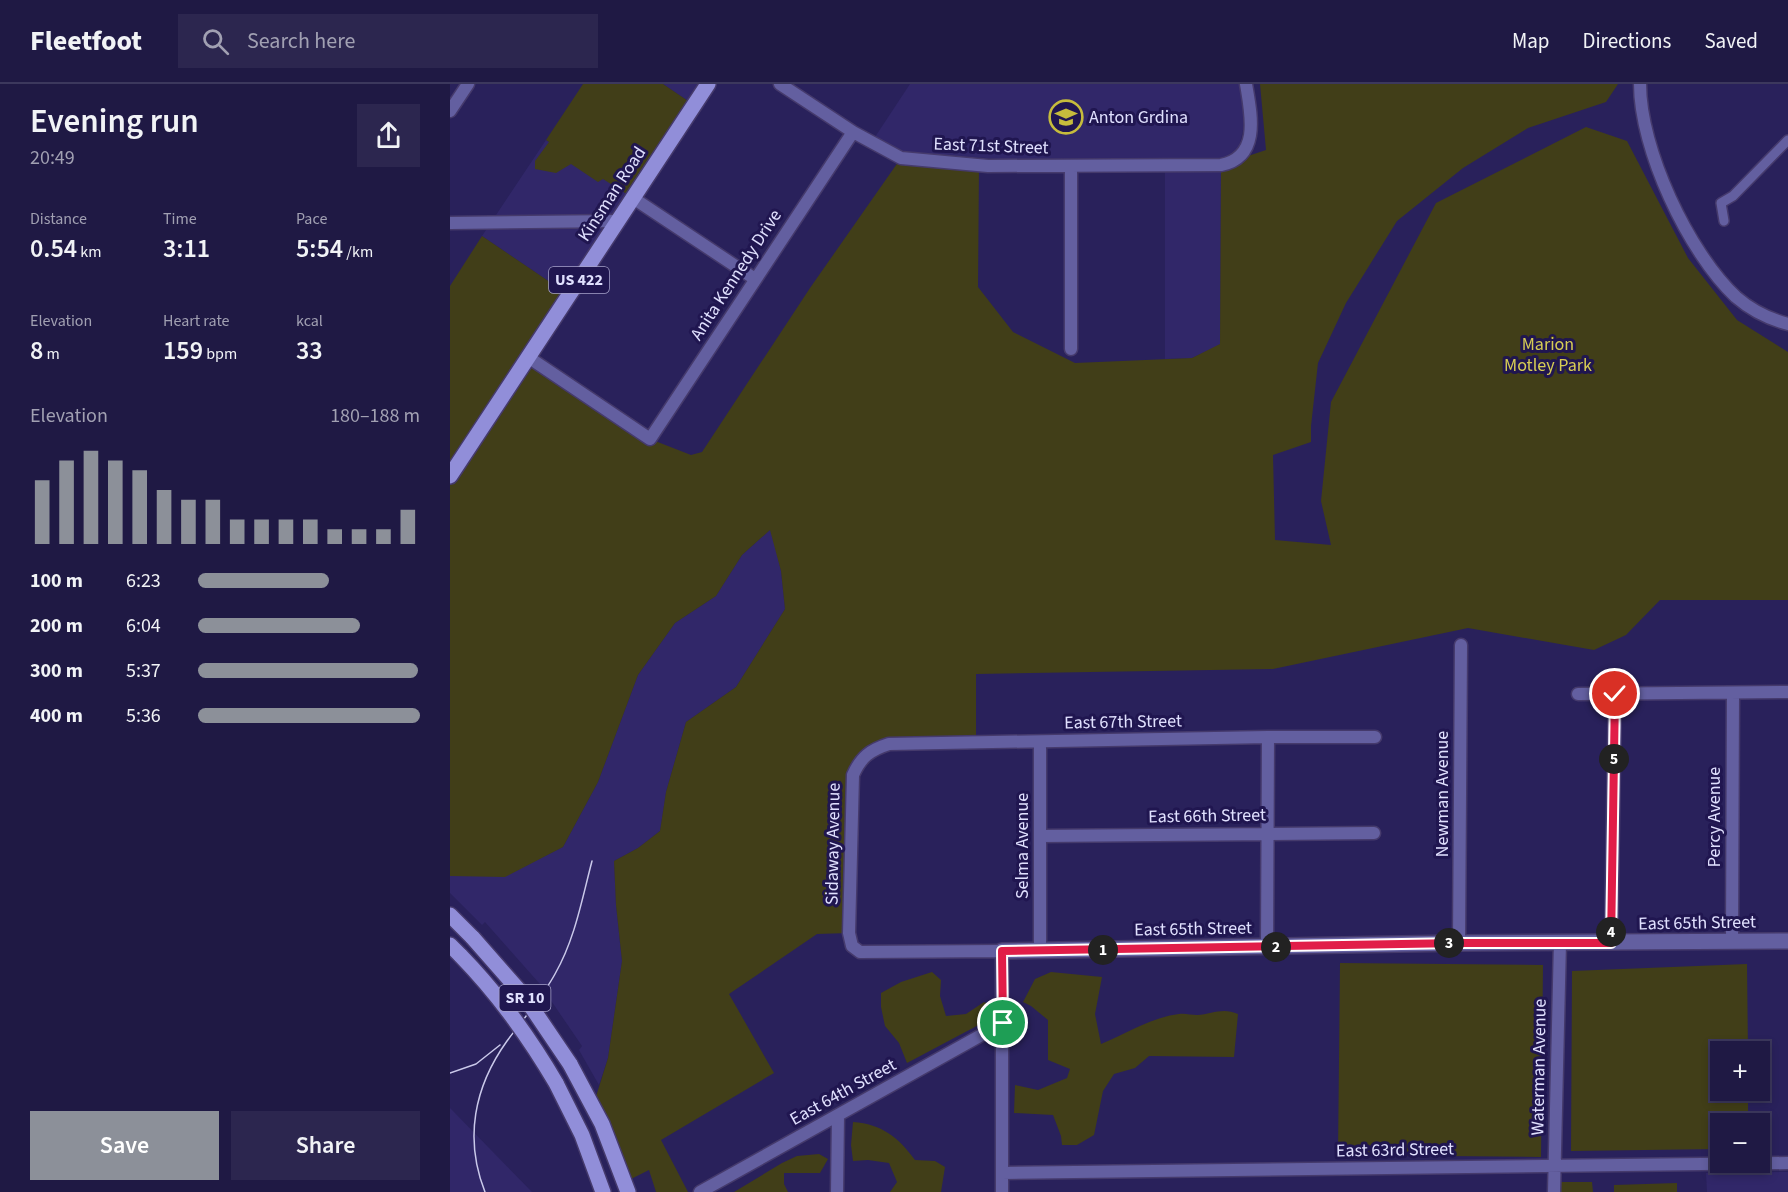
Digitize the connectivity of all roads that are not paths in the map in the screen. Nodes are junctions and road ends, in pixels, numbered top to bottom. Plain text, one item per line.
1 (468, 84) edge
2 (708, 84) edge
3 (780, 84) edge
4 (1246, 84) edge
5 (1640, 84) edge
6 (450, 111) edge
7 (853, 132) junction
8 (1788, 140) edge
9 (1071, 166) junction
10 (633, 198) junction
11 (1724, 220) dead end
12 (618, 221) junction
13 (450, 223) edge
14 (755, 279) junction
15 (1788, 324) edge
16 (1071, 349) dead end
17 (528, 357) junction
18 (450, 476) edge
19 (1461, 645) dead end
20 (1788, 692) edge
21 (1733, 693) junction
22 (1578, 694) dead end
23 (1615, 694) junction
24 (1268, 737) junction
25 (1375, 737) dead end
26 (1040, 742) junction
27 (872, 749) joint
28 (1268, 833) junction
29 (1374, 833) dead end
30 (1041, 836) junction
31 (450, 915) edge
32 (1788, 941) edge
33 (1560, 942) junction
34 (1732, 942) junction
35 (1460, 943) junction
36 (1611, 943) junction
37 (852, 946) joint
38 (1267, 947) junction
39 (455, 950) edge
40 (1002, 951) junction
41 (1040, 951) junction
42 (1003, 1023) junction
43 (838, 1116) junction
44 (1788, 1163) edge
45 (1554, 1165) junction
46 (1002, 1173) junction
47 (603, 1192) edge
48 (628, 1192) edge
49 (700, 1192) edge
50 (837, 1192) edge
51 (1002, 1192) edge
52 (1554, 1192) edge

1 - 6 street
2 - 10 main road, Kinsman Road / US 422
3 - 7 street, East 71st Street
4 - 9 street, East 71st Street
5 - 15 street
7 - 9 street, East 71st Street
7 - 14 street, Anita Kennedy Drive
8 - 11 street
9 - 16 street
10 - 12 main road, Kinsman Road / US 422
10 - 14 street
12 - 13 street
12 - 17 main road, Kinsman Road / US 422
14 - 17 street, Anita Kennedy Drive
17 - 18 main road, Kinsman Road / US 422
19 - 35 street, Newman Avenue
20 - 21 street
21 - 23 street
21 - 34 street, Percy Avenue
22 - 23 street
23 - 36 street
24 - 25 street, East 67th Street
24 - 26 street, East 67th Street
24 - 28 street
26 - 27 street, East 67th Street
26 - 30 street, Selma Avenue
27 - 37 street, Sidaway Avenue
28 - 29 street, East 66th Street
28 - 30 street, East 66th Street
28 - 38 street
30 - 41 street, Selma Avenue
31 - 48 main road, SR 10, bridge
32 - 34 street, East 65th Street
33 - 35 street, East 65th Street
33 - 36 street, East 65th Street
33 - 45 street, Waterman Avenue
34 - 36 street, East 65th Street
35 - 38 street, East 65th Street
37 - 40 street, East 65th Street
38 - 41 street, East 65th Street
39 - 47 main road, SR 10, bridge
40 - 41 street, East 65th Street
40 - 42 street
42 - 43 street, East 64th Street
42 - 46 street
43 - 49 street, East 64th Street
43 - 50 street
44 - 45 street, East 63rd Street
45 - 46 street, East 63rd Street
45 - 52 street, Waterman Avenue
46 - 51 street

